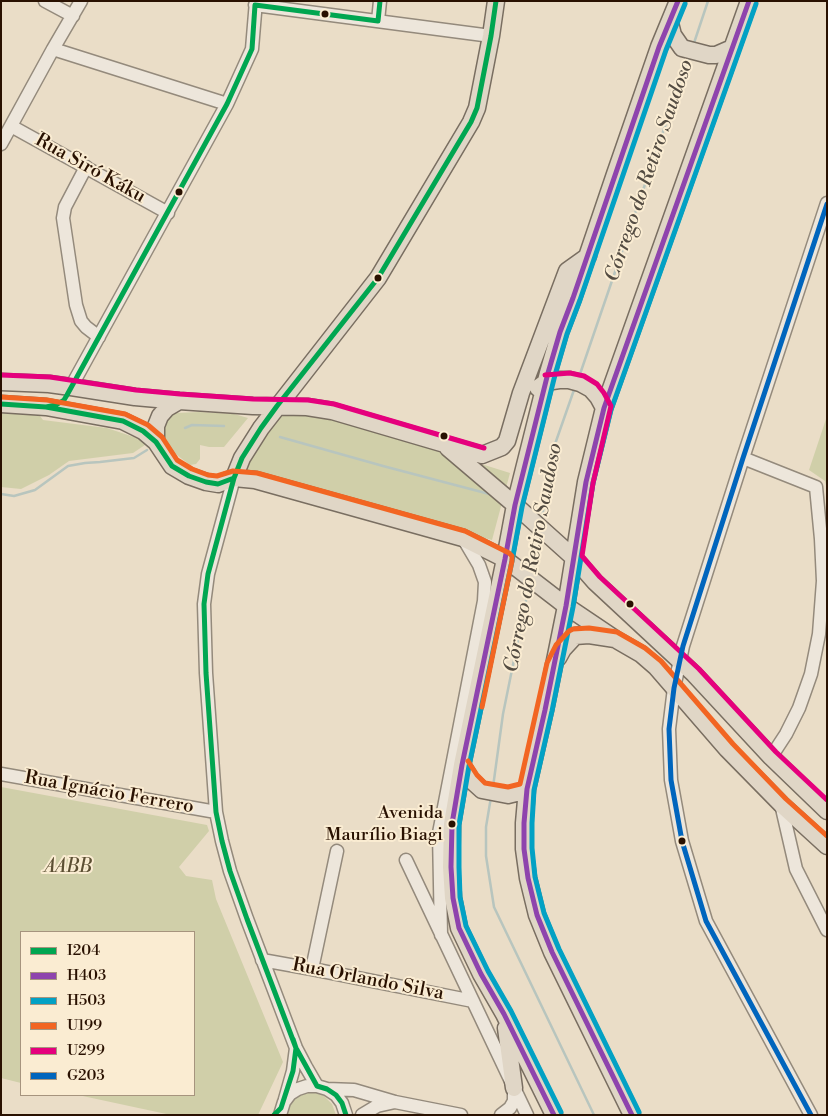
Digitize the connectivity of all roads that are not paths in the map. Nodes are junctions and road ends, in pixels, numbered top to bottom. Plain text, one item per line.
1 (45, 1) edge
2 (81, 1) edge
3 (380, 1) edge
4 (496, 1) edge
5 (678, 1) edge
6 (749, 1) edge
7 (256, 3) edge
8 (73, 16) junction
9 (378, 21) junction
10 (670, 23) junction
11 (491, 36) junction
12 (732, 48) junction
13 (53, 49) junction
14 (227, 104) junction
15 (11, 126) junction
16 (1, 144) edge
17 (86, 168) junction
18 (827, 203) edge
19 (168, 212) junction
20 (588, 256) junction
21 (552, 311) junction
22 (560, 332) junction
23 (99, 337) junction
24 (300, 378) junction
25 (1, 382) edge
26 (546, 382) junction
27 (71, 387) junction
28 (179, 401) junction
29 (519, 401) junction
30 (1, 404) edge
31 (277, 406) junction
32 (46, 407) junction
33 (604, 408) junction
34 (332, 411) junction
35 (156, 442) junction
36 (442, 444) junction
37 (743, 458) junction
38 (234, 478) junction
39 (515, 505) junction
40 (463, 538) junction
41 (574, 558) junction
42 (505, 559) junction
43 (484, 598) junction
44 (566, 606) junction
45 (614, 639) junction
46 (474, 653) junction
47 (680, 661) junction
48 (554, 665) junction
49 (481, 675) junction
50 (674, 688) junction
51 (771, 757) junction
52 (462, 765) junction
53 (1, 774) edge
54 (527, 789) junction
55 (781, 804) junction
56 (827, 811) edge
57 (216, 812) junction
58 (827, 846) edge
59 (337, 851) dead end
60 (406, 860) dead end
61 (827, 930) edge
62 (442, 935) junction
63 (262, 960) junction
64 (312, 969) junction
65 (473, 1001) junction
66 (504, 1014) junction
67 (296, 1048) junction
68 (322, 1087) junction
69 (514, 1088) junction
70 (395, 1102) junction
71 (280, 1110) edge
72 (444, 1114) edge
73 (346, 1115) edge
74 (362, 1115) edge
75 (461, 1115) edge
76 (501, 1115) edge
77 (527, 1115) edge
78 (554, 1115) edge
79 (632, 1115) edge
80 (811, 1115) edge

1 - 8 street
2 - 8 street
3 - 9 street
4 - 11 main road
5 - 10 main road
6 - 12 main road
7 - 9 street
7 - 14 street
8 - 13 street
9 - 11 street
10 - 12 main road
10 - 20 main road
11 - 24 main road
12 - 33 main road
13 - 14 street
13 - 15 street
14 - 19 street
15 - 16 street
15 - 17 street, Rua Siró Káku
17 - 19 street, Rua Siró Káku
17 - 23 street
18 - 37 street
19 - 23 street
20 - 21 main road
20 - 22 main road
21 - 22 main road
21 - 29 main road
22 - 26 main road
23 - 27 street
24 - 31 main road
24 - 34 main road
25 - 27 main road
26 - 29 main road
26 - 33 main road
26 - 39 main road
27 - 28 main road
27 - 32 main road
28 - 31 main road
28 - 35 main road
29 - 36 main road
30 - 32 main road
31 - 34 main road
31 - 38 main road
32 - 35 main road
33 - 41 main road
34 - 36 main road
35 - 38 main road
36 - 39 main road
37 - 47 street
37 - 51 street
38 - 40 main road
38 - 57 street
39 - 41 main road
39 - 42 main road
40 - 42 main road
40 - 43 street
41 - 44 main road
41 - 47 main road
42 - 43 street
42 - 44 main road
42 - 49 main road
43 - 46 street
44 - 45 main road
44 - 48 main road
45 - 48 main road
45 - 50 main road
46 - 49 main road
46 - 62 street
47 - 50 street
47 - 51 main road
48 - 54 main road
49 - 52 main road
50 - 55 main road
50 - 80 street
51 - 56 main road
52 - 54 main road
52 - 66 main road
53 - 57 street, Rua Ignácio Ferrero
54 - 79 main road
55 - 58 main road
55 - 61 street
57 - 63 street
59 - 64 street
60 - 62 street
62 - 65 street
63 - 64 street, Rua Orlando Silva
63 - 67 street
64 - 65 street, Rua Orlando Silva
65 - 69 street
66 - 69 main road
66 - 78 main road
67 - 68 street
67 - 71 street
68 - 70 street
68 - 71 street
68 - 73 street
69 - 76 street
69 - 77 street
70 - 72 street
70 - 74 street
72 - 75 street

